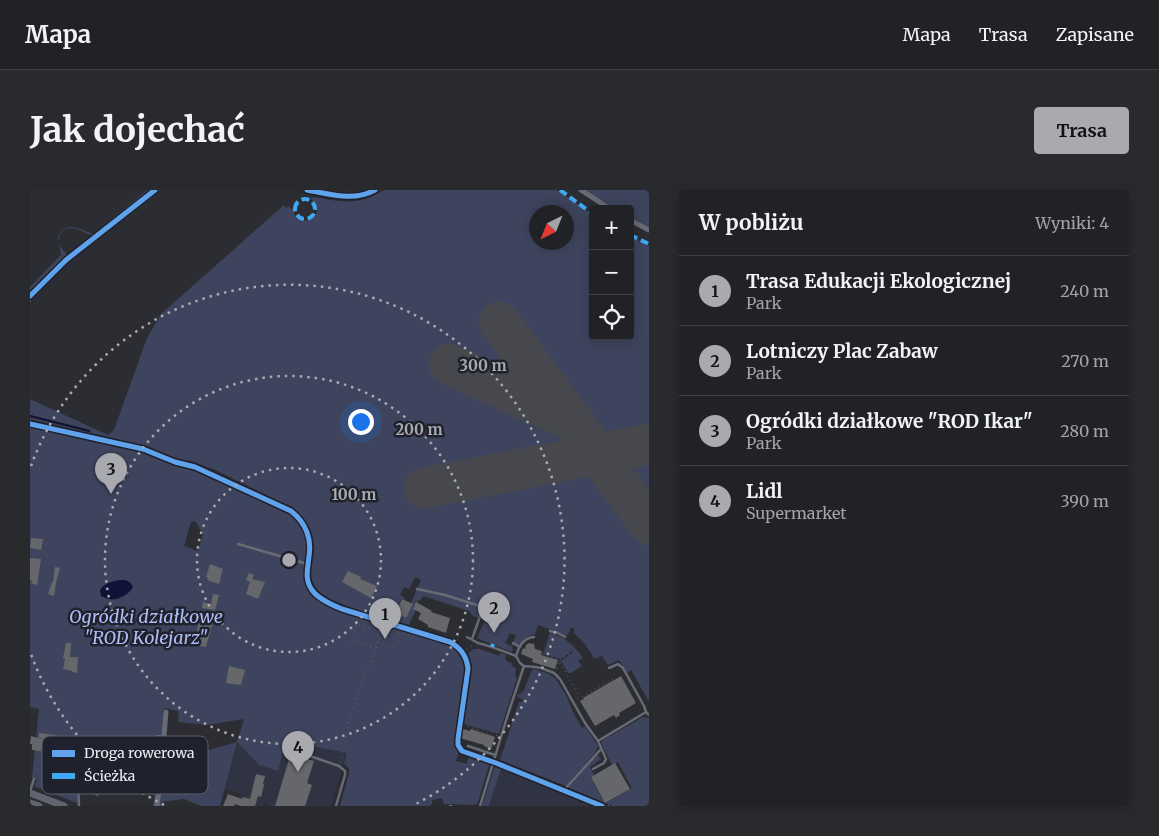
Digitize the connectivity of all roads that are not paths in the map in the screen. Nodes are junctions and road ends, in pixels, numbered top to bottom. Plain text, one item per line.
1 (581, 190) edge
2 (604, 205) edge
3 (634, 222) edge
4 (649, 230) edge
5 (238, 544) dead end
6 (310, 564) road end
7 (417, 589) dead end
8 (550, 632) dead end
9 (467, 637) dead end
10 (534, 637) dead end
11 (565, 637) dead end
12 (472, 639) junction
13 (513, 644) dead end
14 (520, 646) junction
15 (516, 656) junction
16 (524, 666) junction
17 (609, 668) dead end
18 (166, 712) dead end
19 (646, 712) junction
20 (649, 715) edge
21 (164, 736) edge
22 (598, 741) junction
23 (468, 746) dead end
24 (601, 749) junction
25 (304, 754) dead end
26 (495, 755) junction
27 (593, 769) dead end
28 (34, 779) dead end
29 (565, 789) road end
30 (30, 792) edge
31 (30, 803) edge
32 (39, 806) edge
33 (64, 806) edge
34 (336, 806) edge
35 (480, 806) edge

1 - 2 street
3 - 4 street
5 - 6 lane
7 - 12 lane
8 - 11 lane
9 - 12 lane
10 - 14 lane
12 - 15 lane
13 - 14 lane
14 - 15 lane
15 - 16 lane
16 - 22 lane
16 - 26 lane
17 - 19 lane
18 - 21 street
19 - 20 lane
19 - 22 lane
22 - 24 lane
23 - 26 lane
24 - 27 lane
24 - 29 lane
25 - 34 lane
26 - 35 lane
28 - 30 lane
30 - 33 main road
31 - 32 main road

